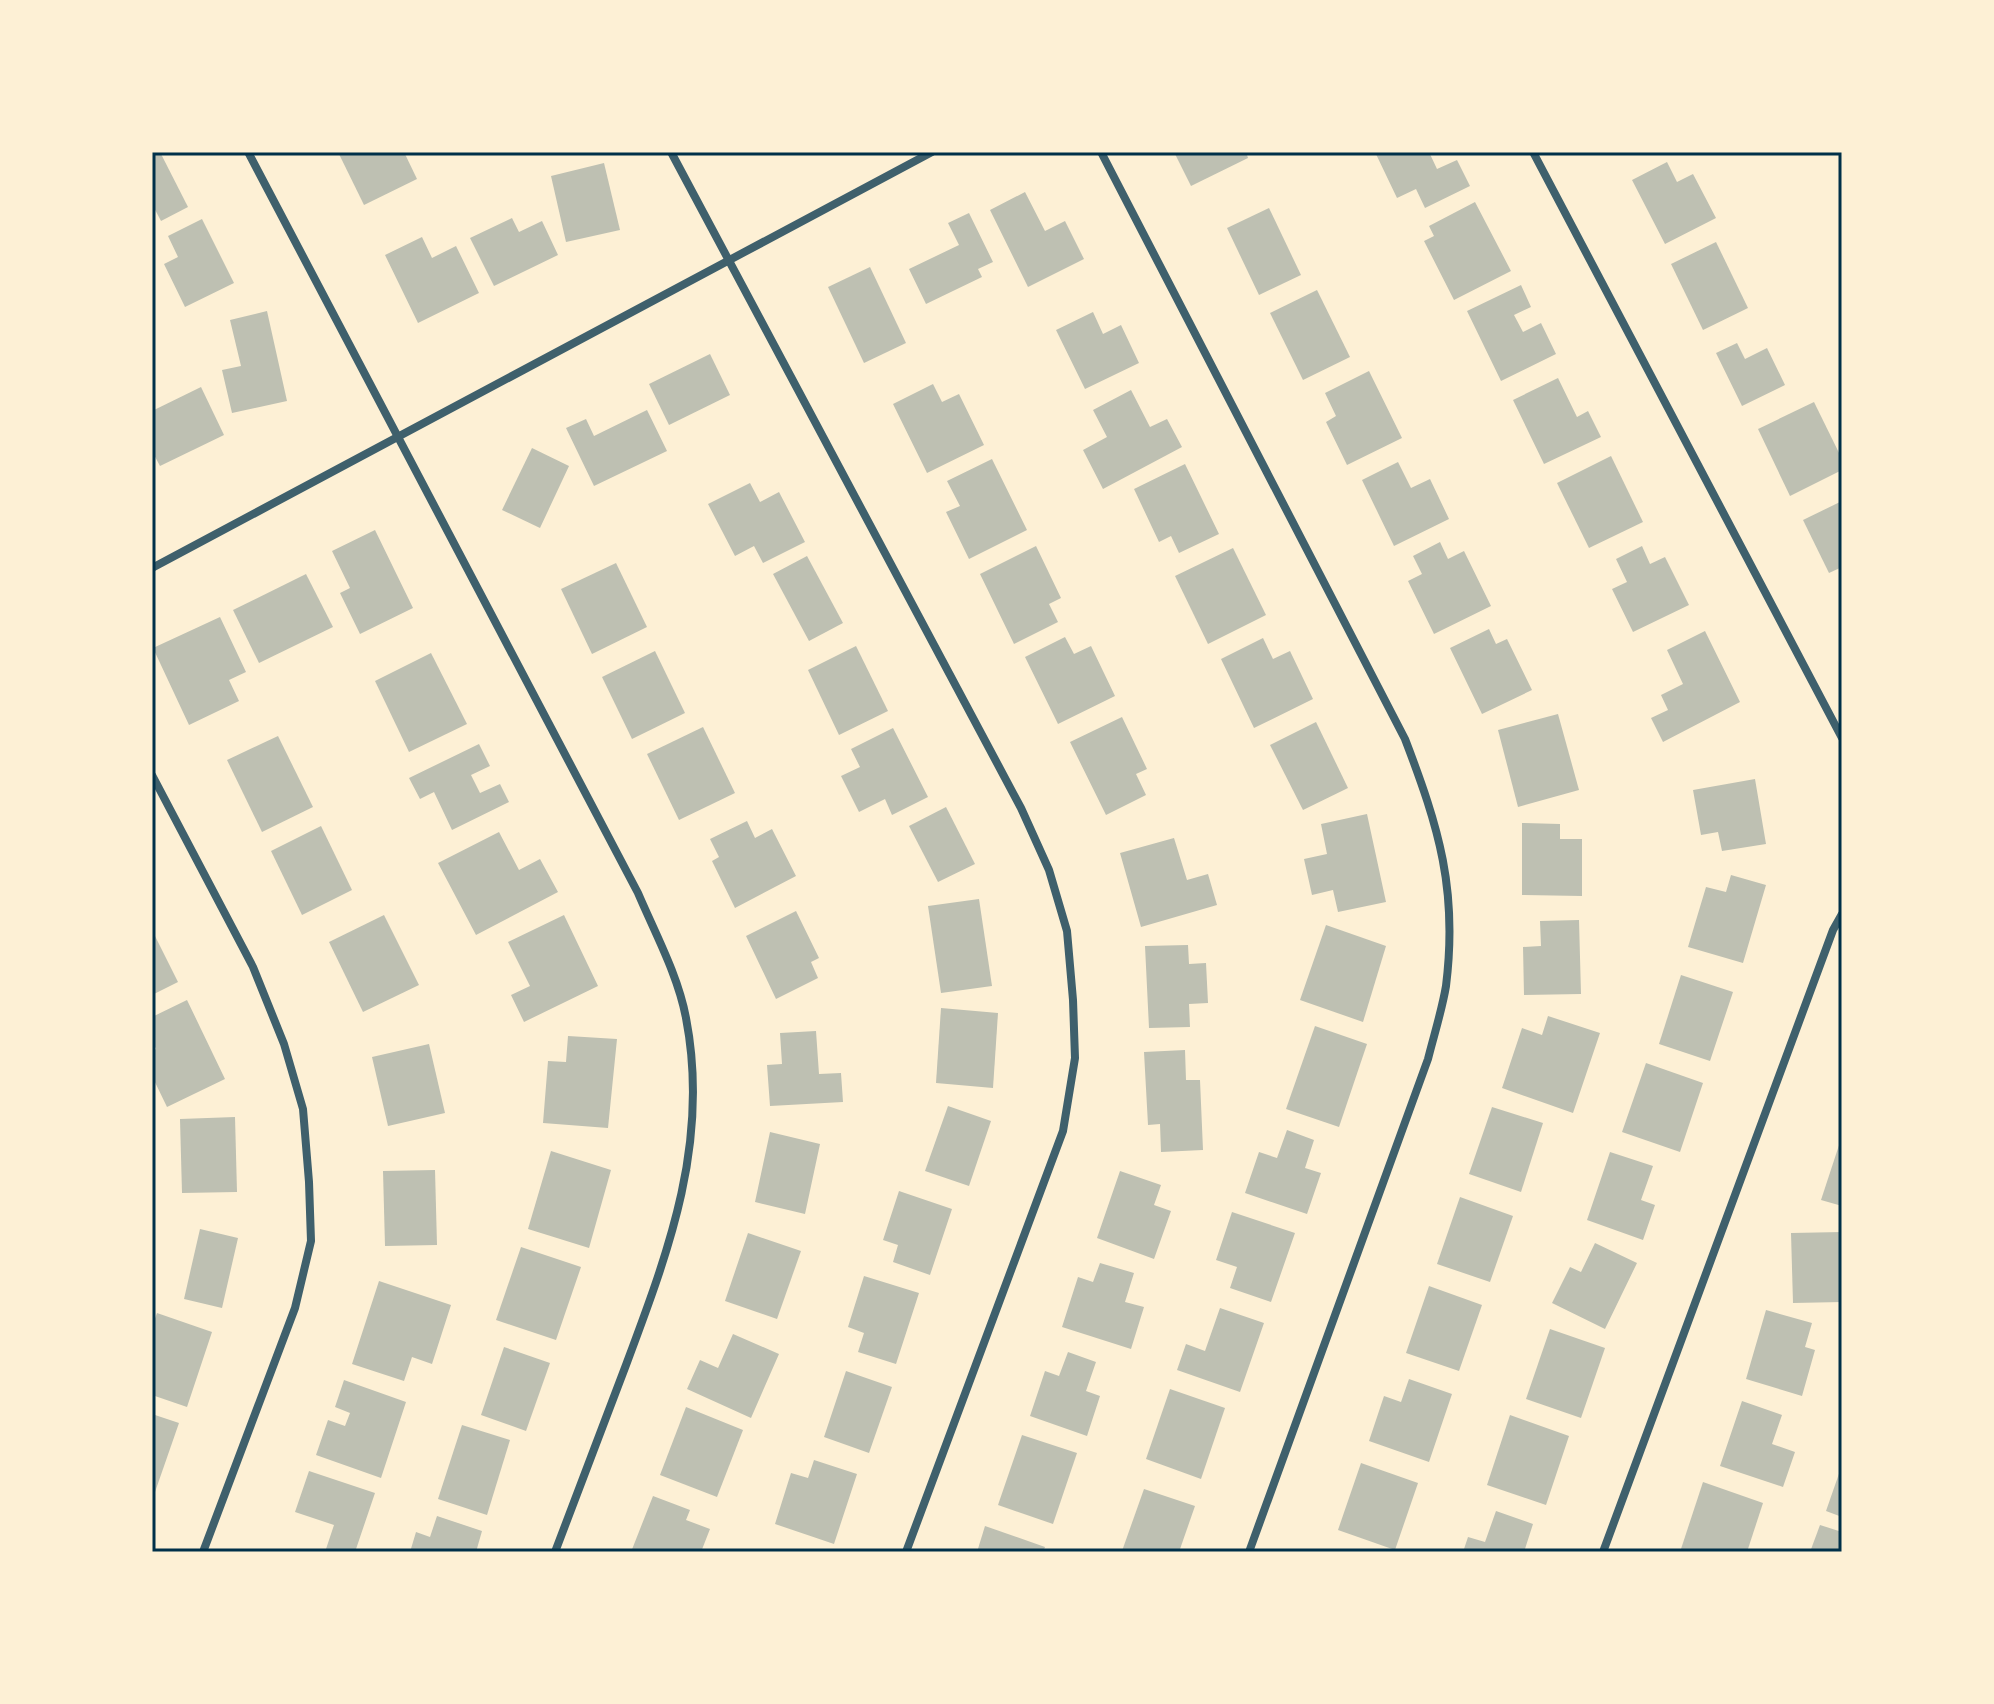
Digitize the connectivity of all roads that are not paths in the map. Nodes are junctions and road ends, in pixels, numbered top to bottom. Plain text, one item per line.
1 (248, 152) edge
2 (671, 152) edge
3 (932, 152) edge
4 (1101, 152) edge
5 (1533, 152) edge
6 (727, 260) junction
7 (396, 437) junction
8 (152, 568) edge
9 (1842, 738) edge
10 (152, 775) edge
11 (1842, 914) edge
12 (203, 1552) edge
13 (555, 1552) edge
14 (906, 1552) edge
15 (1249, 1552) edge
16 (1603, 1552) edge

1 - 7 street
2 - 6 street
3 - 6 street
4 - 15 street
5 - 9 street
6 - 7 street
6 - 14 street
7 - 8 street
7 - 13 street
10 - 12 street
11 - 16 street

